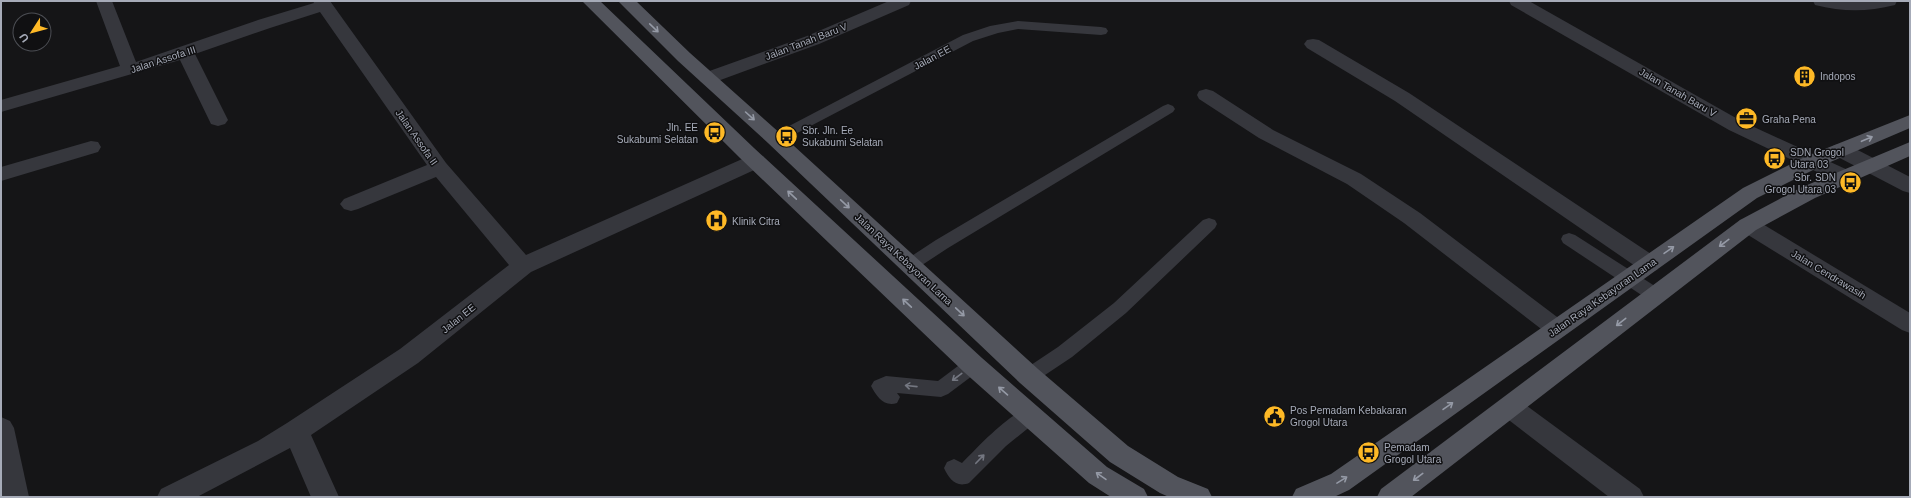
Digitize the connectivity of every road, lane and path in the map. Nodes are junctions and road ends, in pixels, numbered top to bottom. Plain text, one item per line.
1 (104, 1) edge
2 (590, 1) edge
3 (626, 1) edge
4 (903, 1) edge
5 (1517, 1) edge
6 (1821, 1) edge
7 (1889, 1) edge
8 (322, 4) edge
9 (1101, 31) dead end
10 (1313, 44) dead end
11 (186, 52) junction
12 (684, 56) junction
13 (657, 65) junction
14 (130, 69) junction
15 (708, 78) junction
16 (1206, 96) dead end
17 (1, 106) edge
18 (1168, 109) dead end
19 (218, 120) dead end
20 (1910, 121) edge
21 (780, 143) junction
22 (91, 147) dead end
23 (1910, 148) edge
24 (1841, 150) junction
25 (751, 157) junction
26 (1814, 161) junction
27 (1870, 167) junction
28 (439, 168) junction
29 (1, 174) edge
30 (1843, 176) junction
31 (1910, 186) edge
32 (1750, 193) junction
33 (351, 204) dead end
34 (1772, 209) junction
35 (1209, 224) dead end
36 (1748, 225) junction
37 (1568, 239) dead end
38 (1649, 264) junction
39 (910, 265) junction
40 (523, 266) junction
41 (1629, 278) junction
42 (1674, 281) junction
43 (1655, 295) junction
44 (1910, 324) edge
45 (1557, 329) junction
46 (973, 365) junction
47 (1029, 376) junction
48 (890, 397) dead end
49 (1510, 407) junction
50 (1030, 415) junction
51 (1, 428) edge
52 (296, 431) junction
53 (954, 468) dead end
54 (15, 497) edge
55 (171, 497) edge
56 (324, 497) edge
57 (1134, 497) edge
58 (1198, 497) edge
59 (1306, 497) edge
60 (1391, 497) edge
61 (1630, 497) edge

1 - 14 street
2 - 13 main road
3 -> 12 main road, Jalan Raya Kebayoran Lama
4 - 15 street, Jalan Tanah Baru V
5 - 26 street, Jalan Tanah Baru V
6 - 7 street
8 - 11 street, Jalan Assofa III
8 - 28 street, Jalan Assofa II
9 - 21 lane, Jalan EE
10 - 38 street
11 - 14 street, Jalan Assofa III
11 - 19 street
12 - 13 main road
12 - 15 main road, Jalan Raya Kebayoran Lama
13 - 25 main road
14 - 17 street, Jalan Assofa III
15 -> 21 main road, Jalan Raya Kebayoran Lama
16 - 45 street
18 - 39 lane
24 -> 20 main road, Jalan Raya Kebayoran Lama
21 - 25 main road
21 -> 39 main road, Jalan Raya Kebayoran Lama
22 - 29 street
23 - 27 main road
24 - 26 main road, Jalan Raya Kebayoran Lama
24 - 27 street
25 - 40 street, Jalan EE
46 -> 25 main road
26 - 30 street, Jalan Tanah Baru V
26 - 32 main road, Jalan Raya Kebayoran Lama
27 - 30 main road
27 - 31 street
28 - 33 street
28 - 40 street, Jalan Assofa II
30 - 34 main road
32 - 34 main road
38 -> 32 main road, Jalan Raya Kebayoran Lama
34 - 36 main road
35 - 47 lane
36 -> 42 main road
36 - 44 street, Jalan Cendrawasih
37 - 41 lane
38 - 41 main road, Jalan Raya Kebayoran Lama
38 - 42 main road
39 -> 47 main road, Jalan Raya Kebayoran Lama
40 - 52 street, Jalan EE
41 - 43 lane
41 - 45 main road, Jalan Raya Kebayoran Lama
42 - 43 main road
43 -> 49 main road
59 -> 45 main road, Jalan Raya Kebayoran Lama
46 -> 48 lane
50 -> 46 main road
47 - 58 main road, Jalan Raya Kebayoran Lama
49 -> 60 main road
49 - 61 street
53 -> 50 lane
57 -> 50 main road
51 - 54 street
52 - 55 street, Jalan EE
52 - 56 street

